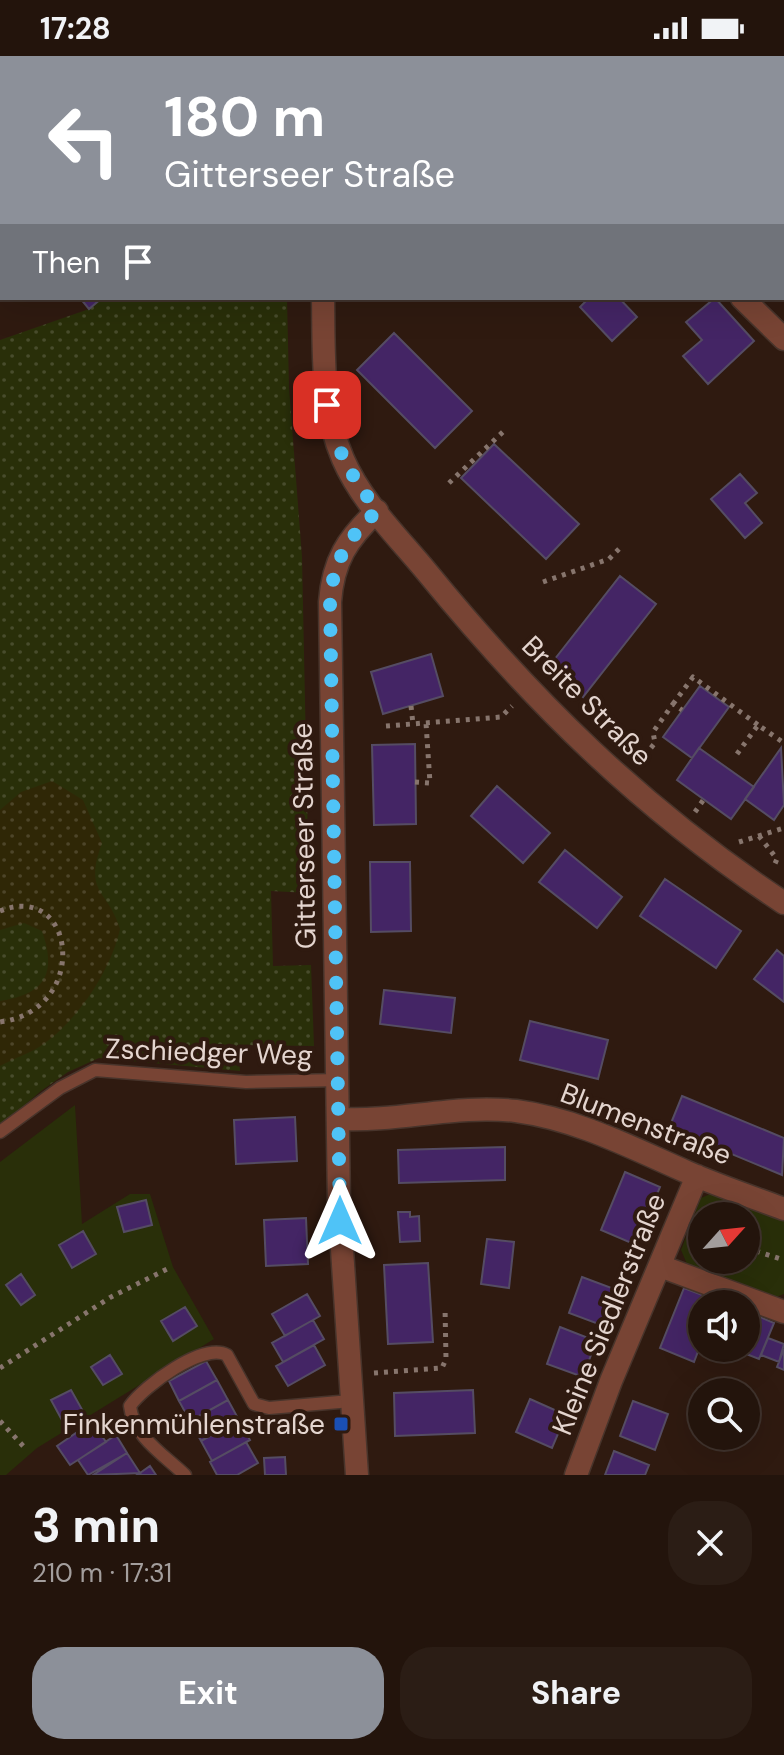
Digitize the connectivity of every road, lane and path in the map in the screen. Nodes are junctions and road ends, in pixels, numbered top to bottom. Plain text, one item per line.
1 (323, 300) edge
2 (744, 300) edge
3 (784, 339) edge
4 (507, 428) dead end
5 (449, 483) dead end
6 (377, 511) junction
7 (623, 545) dead end
8 (543, 582) dead end
9 (673, 704) junction
10 (411, 706) dead end
11 (512, 706) dead end
12 (682, 710) dead end
13 (426, 723) junction
14 (413, 724) junction
15 (758, 725) junction
16 (386, 726) dead end
17 (784, 743) edge
18 (737, 754) dead end
19 (633, 768) dead end
20 (415, 782) dead end
21 (784, 828) edge
22 (759, 836) junction
23 (729, 846) dead end
24 (770, 871) dead end
25 (784, 903) edge
26 (0, 911) edge
27 (0, 1022) edge
28 (340, 1080) junction
29 (340, 1119) junction
30 (0, 1132) edge
31 (697, 1176) junction
32 (784, 1209) edge
33 (760, 1252) edge
34 (784, 1260) edge
35 (660, 1266) junction
36 (169, 1268) dead end
37 (445, 1307) dead end
38 (784, 1312) edge
39 (0, 1368) edge
40 (366, 1373) dead end
41 (351, 1401) junction
42 (0, 1421) edge
43 (25, 1448) dead end
44 (185, 1475) edge
45 (357, 1475) edge
46 (576, 1475) edge

1 - 6 street
2 - 3 street
4 - 5 path
6 - 25 street, Breite Straße
6 - 28 street, Gitterseer Straße
7 - 8 path
9 - 12 path
9 - 15 path
9 - 19 path
10 - 14 path
11 - 13 path
13 - 14 path
13 - 20 path
14 - 16 path
15 - 17 path
15 - 18 path
21 - 22 path
22 - 23 path
22 - 24 path
26 - 27 path
28 - 29 street, Gitterseer Straße
28 - 30 lane, Zschiedger Weg
29 - 31 street, Blumenstraße
29 - 41 street, Gitterseer Straße
31 - 32 street, Blumenstraße
31 - 35 street, Kleine Siedlerstraße
33 - 34 path
35 - 38 street
35 - 46 street, Kleine Siedlerstraße
36 - 39 path
37 - 40 path
41 - 44 lane
41 - 45 street, Gitterseer Straße
42 - 43 path

